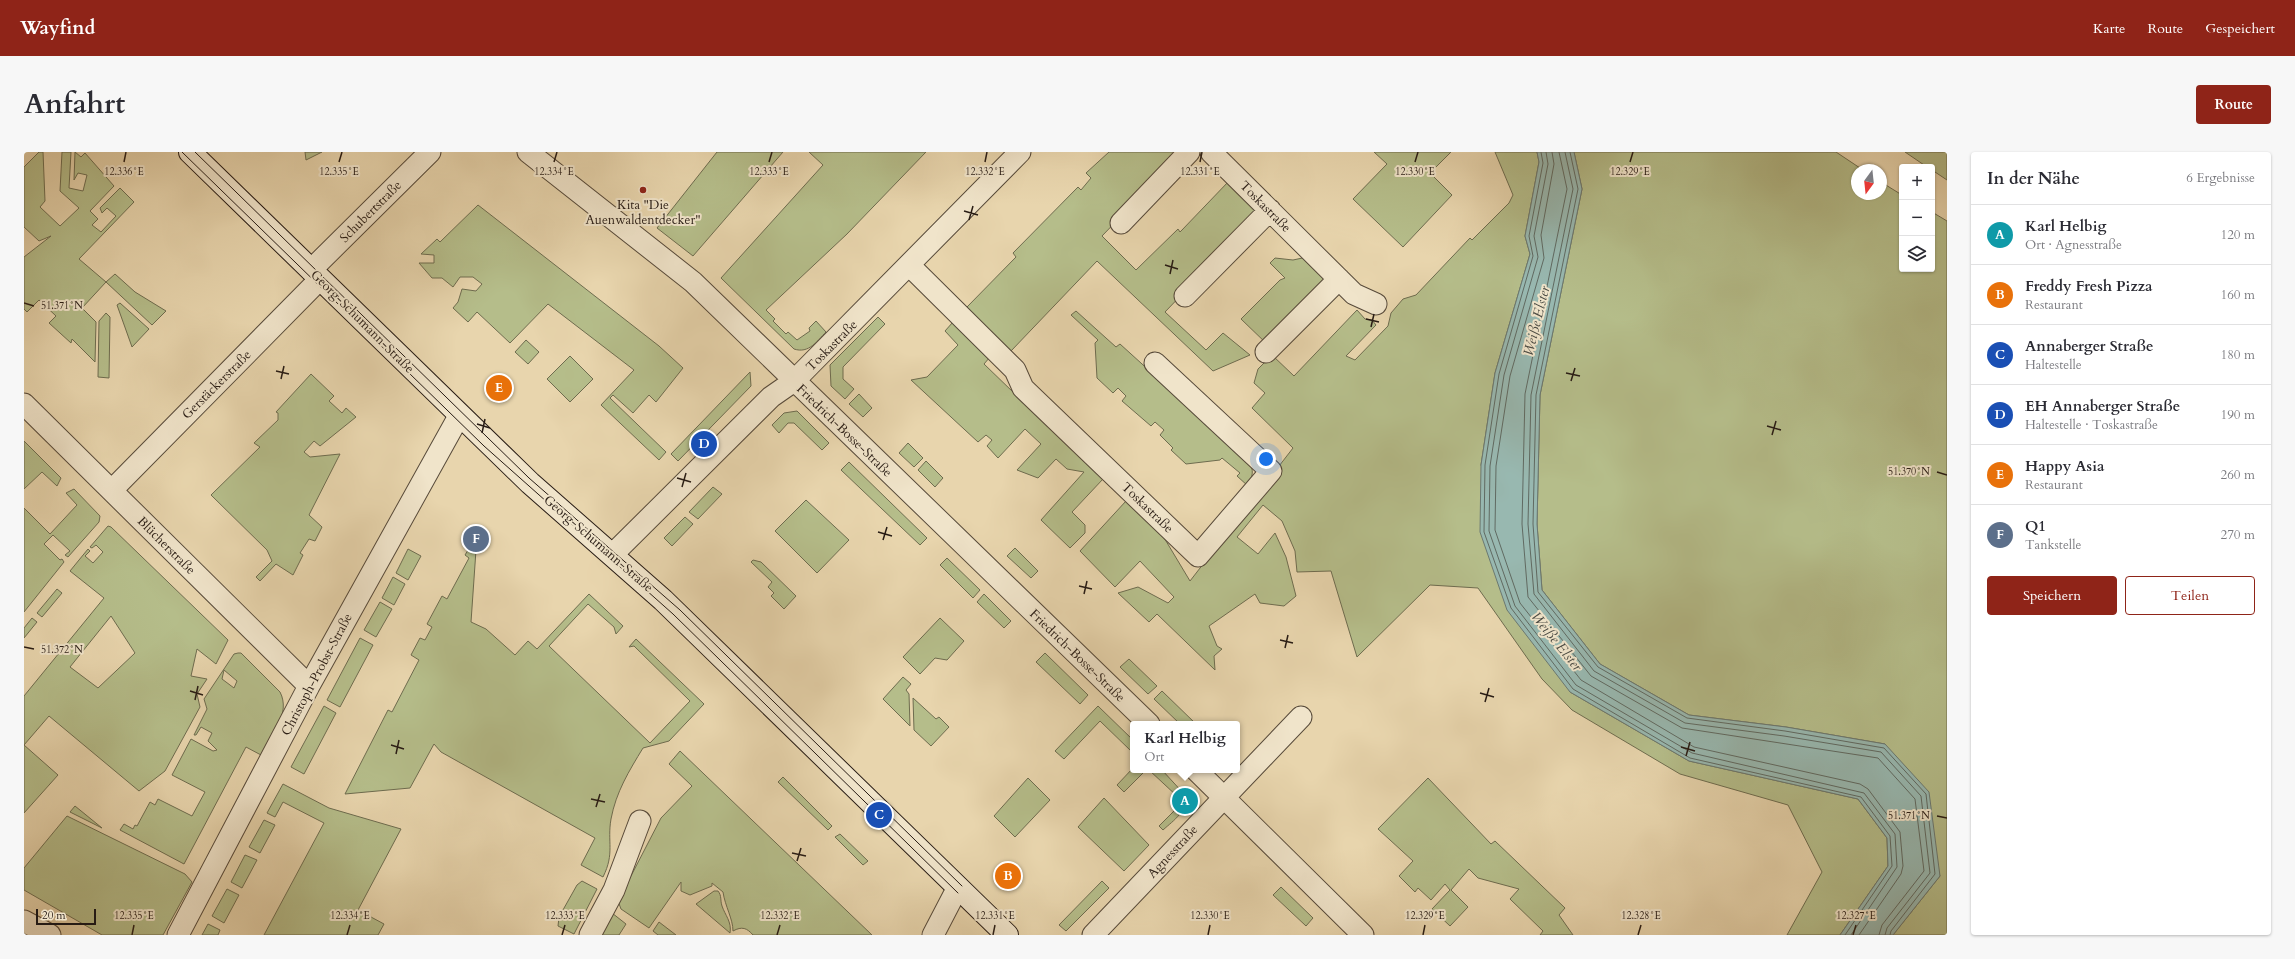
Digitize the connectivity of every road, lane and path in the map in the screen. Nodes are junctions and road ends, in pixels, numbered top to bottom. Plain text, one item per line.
1 (190, 152) edge
2 (430, 152) edge
3 (528, 152) edge
4 (1020, 152) edge
5 (1189, 152) edge
6 (1211, 152) edge
7 (1270, 210) junction
8 (1121, 223) dead end
9 (910, 266) junction
10 (316, 274) junction
11 (1339, 279) junction
12 (1185, 296) dead end
13 (1376, 304) dead end
14 (1266, 352) dead end
15 (1155, 363) dead end
16 (794, 381) junction
17 (24, 404) edge
18 (459, 416) junction
19 (112, 490) junction
20 (612, 555) junction
21 (310, 686) junction
22 (1302, 717) dead end
23 (1145, 721) edge
24 (1199, 773) edge
25 (1224, 797) junction
26 (640, 821) dead end
27 (958, 887) junction
28 (24, 921) edge
29 (50, 935) edge
30 (178, 935) edge
31 (590, 935) edge
32 (933, 935) edge
33 (1007, 935) edge
34 (1093, 935) edge
35 (1363, 935) edge

1 - 10 main road, Georg-Schumann-Straße
2 - 10 street, Schubertstraße
3 - 16 street, Friedrich-Bosse-Straße
4 - 9 street, Toskastraße
5 - 8 street
6 - 7 street, Toskastraße
7 - 11 street, Toskastraße
7 - 12 street
9 - 15 street, Toskastraße
9 - 16 street, Toskastraße
10 - 18 main road, Georg-Schumann-Straße
10 - 19 street, Gerstäckerstraße
11 - 13 street, Toskastraße
11 - 14 street
16 - 20 street, Toskastraße
16 - 23 street, Friedrich-Bosse-Straße
17 - 19 street, Blücherstraße
18 - 20 main road, Georg-Schumann-Straße
18 - 21 street, Christoph-Probst-Straße
19 - 21 street, Blücherstraße
20 - 27 main road, Georg-Schumann-Straße
21 - 30 street, Christoph-Probst-Straße
22 - 25 street, Agnesstraße
24 - 25 street
25 - 34 street, Agnesstraße
25 - 35 street
26 - 31 street
27 - 32 street
27 - 33 main road, Georg-Schumann-Straße
28 - 29 street

